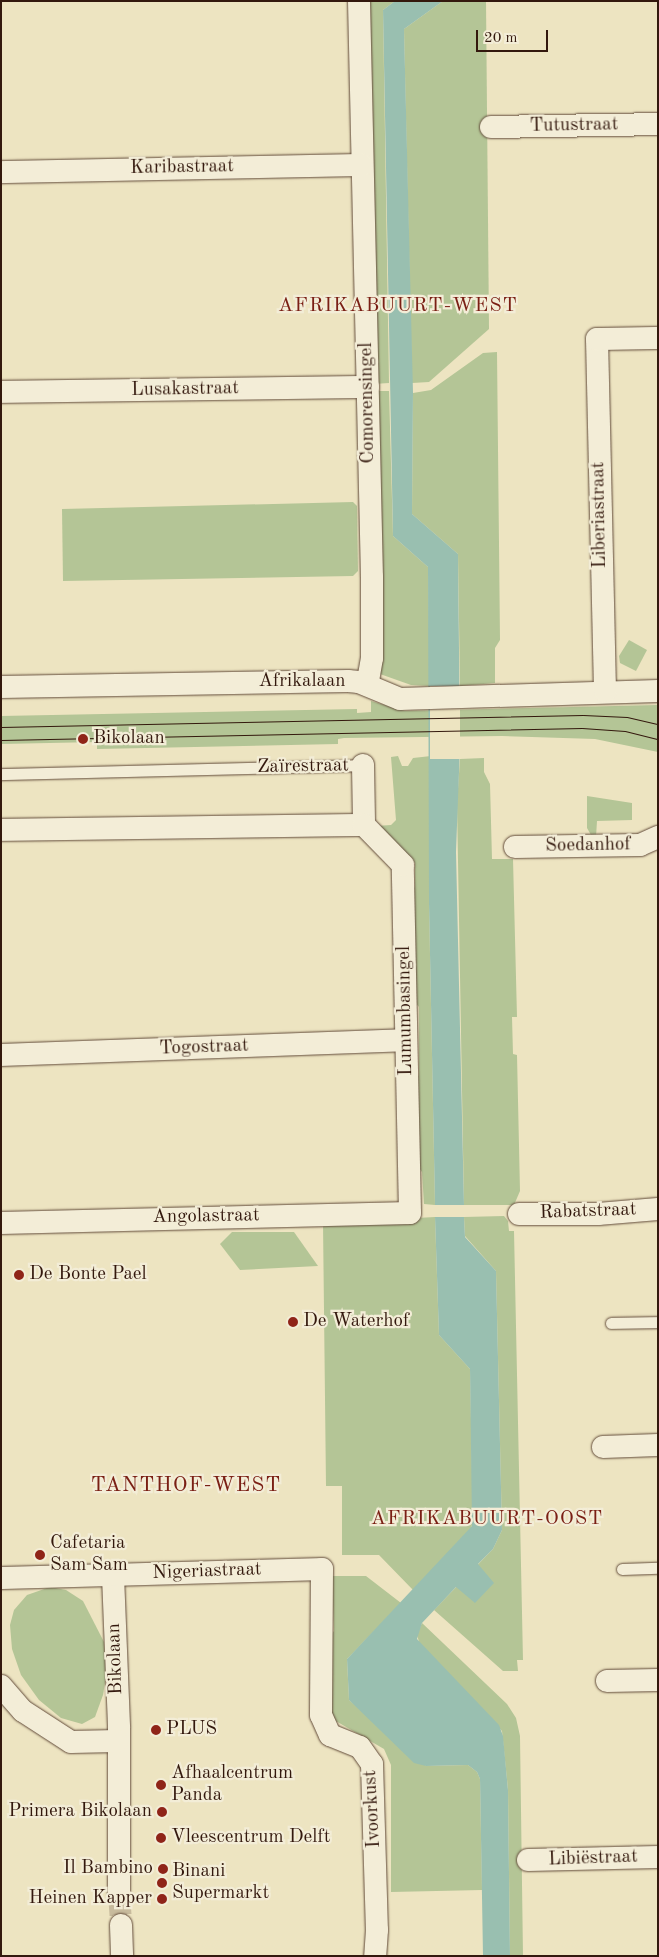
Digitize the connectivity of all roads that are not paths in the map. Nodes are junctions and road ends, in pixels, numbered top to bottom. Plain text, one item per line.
1 (359, 1) edge
2 (658, 124) edge
3 (491, 127) dead end
4 (362, 165) junction
5 (1, 172) edge
6 (658, 338) edge
7 (368, 387) junction
8 (1, 392) edge
9 (367, 685) junction
10 (1, 687) edge
11 (605, 691) junction
12 (658, 691) edge
13 (363, 766) joint
14 (1, 774) edge
15 (364, 825) junction
16 (1, 830) edge
17 (658, 837) edge
18 (515, 848) dead end
19 (406, 1040) junction
20 (1, 1055) edge
21 (658, 1209) edge
22 (410, 1213) joint
23 (518, 1214) dead end
24 (1, 1223) edge
25 (658, 1322) edge
26 (611, 1323) dead end
27 (658, 1445) edge
28 (603, 1447) dead end
29 (658, 1568) edge
30 (322, 1569) joint
31 (622, 1569) dead end
32 (113, 1576) junction
33 (1, 1578) edge
34 (658, 1680) edge
35 (607, 1681) dead end
36 (1, 1686) edge
37 (117, 1741) junction
38 (658, 1857) edge
39 (528, 1860) dead end
40 (120, 1893) tunnel mouth
41 (121, 1925) tunnel mouth
42 (122, 1956) edge
43 (375, 1956) edge

1 - 4 street, Comorensingel
2 - 3 street, Tutustraat
4 - 5 street, Karibastraat
4 - 7 street, Comorensingel
6 - 11 street, Liberiastraat
7 - 8 street, Lusakastraat
7 - 9 street, Comorensingel
9 - 10 street, Afrikalaan
9 - 11 street, Afrikalaan
11 - 12 street, Afrikalaan
13 - 14 lane, Zaïrestraat
13 - 15 street, Zaïrestraat
15 - 16 street
15 - 19 street, Lumumbasingel
17 - 18 street, Soedanhof
19 - 20 street, Togostraat
19 - 22 street, Lumumbasingel
21 - 23 street, Rabatstraat
22 - 24 street, Angolastraat
25 - 26 lane
27 - 28 street
29 - 31 lane
30 - 32 street, Nigeriastraat
30 - 43 street, Ivoorkust
32 - 33 street, Nigeriastraat
32 - 37 street, Bikolaan
34 - 35 street
36 - 37 street
37 - 40 street, Bikolaan
38 - 39 street, Libiëstraat
41 - 42 street

